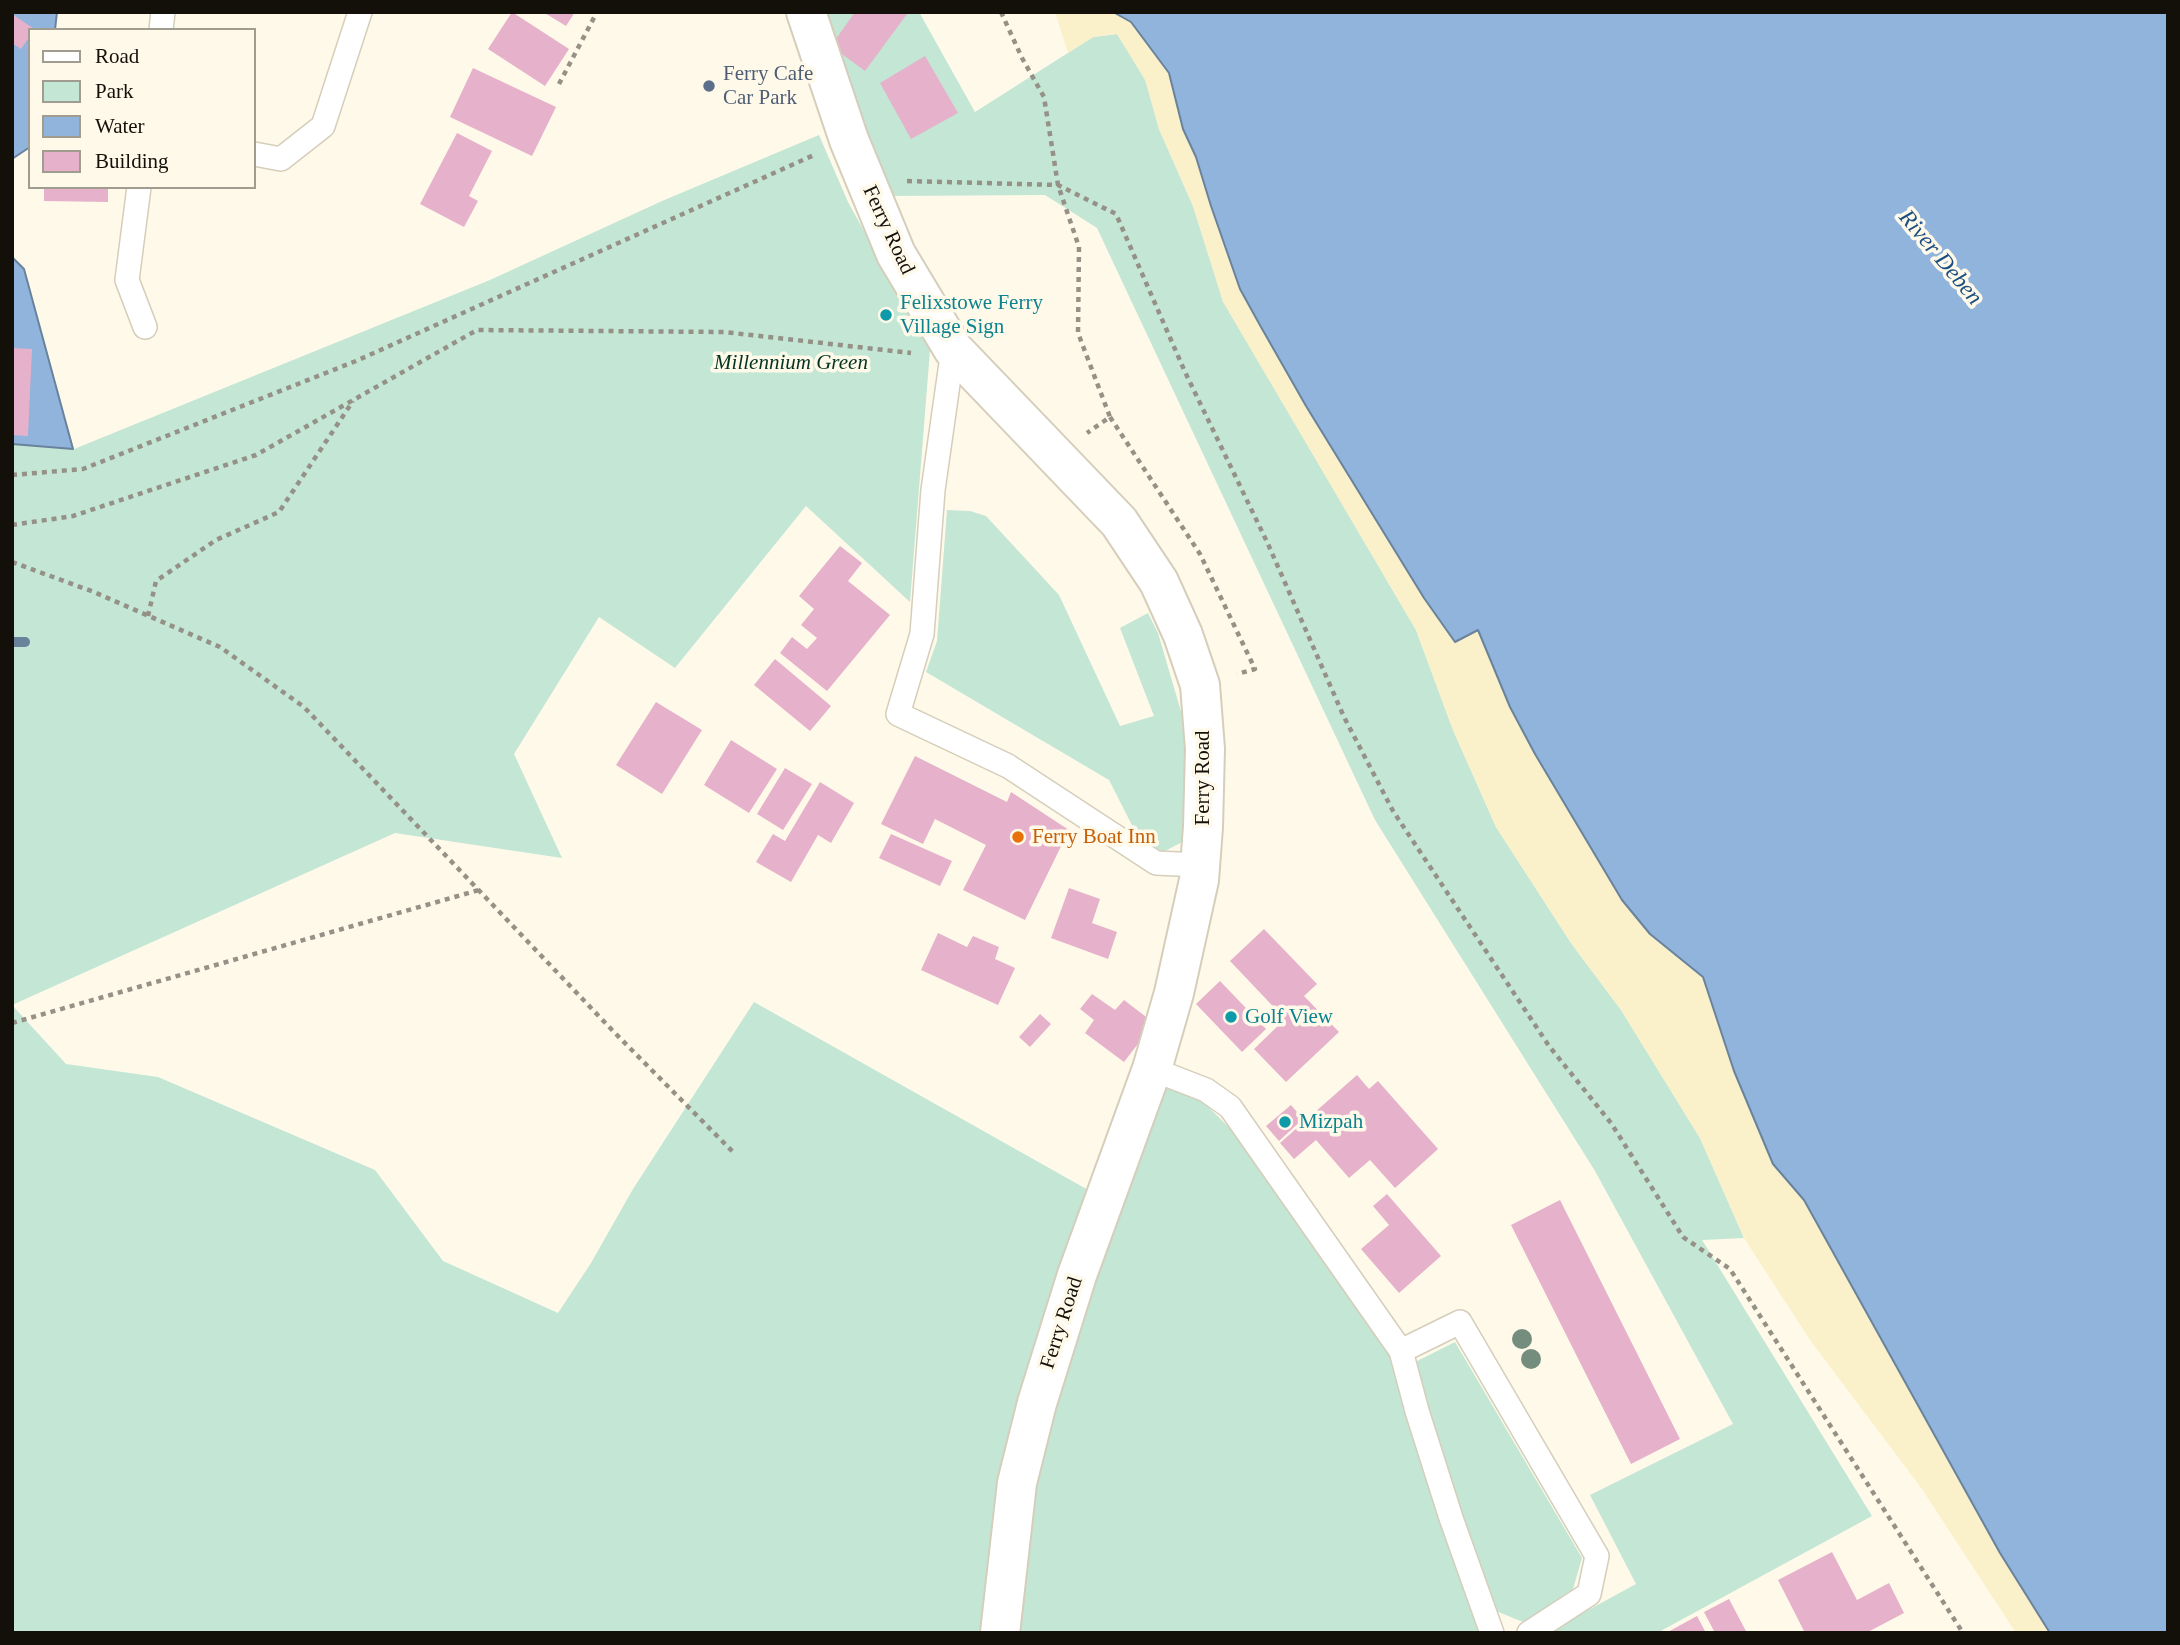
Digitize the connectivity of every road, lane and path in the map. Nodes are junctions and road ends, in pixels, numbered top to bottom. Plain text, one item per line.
1 (360, 12) edge
2 (597, 12) edge
3 (806, 12) edge
4 (1001, 12) edge
5 (559, 84) dead end
6 (849, 140) junction
7 (256, 154) edge
8 (902, 181) dead end
9 (1058, 186) junction
10 (139, 189) edge
11 (145, 327) dead end
12 (953, 349) junction
13 (353, 400) junction
14 (1110, 417) junction
15 (1058, 459) junction
16 (12, 475) edge
17 (12, 525) edge
18 (12, 562) edge
19 (148, 615) junction
20 (1255, 669) dead end
21 (1200, 865) junction
22 (480, 890) junction
23 (12, 1023) edge
24 (1152, 1069) junction
25 (735, 1154) dead end
26 (1401, 1351) junction
27 (1000, 1633) edge
28 (1492, 1633) edge
29 (1529, 1633) edge
30 (1963, 1633) edge

1 - 7 lane
2 - 5 path
3 - 6 street, Ferry Road
4 - 9 path
6 - 12 street, Ferry Road
6 - 16 path
8 - 9 path
9 - 14 path
9 - 30 path
10 - 11 lane
12 - 13 path
12 - 15 street, Ferry Road
12 - 21 lane
13 - 17 path
13 - 19 path
14 - 15 path
14 - 20 path
15 - 21 street, Ferry Road
18 - 19 path
19 - 22 path
21 - 24 street, Ferry Road
22 - 23 path
22 - 25 path
24 - 26 lane
24 - 27 street, Ferry Road
26 - 28 lane
26 - 29 lane

